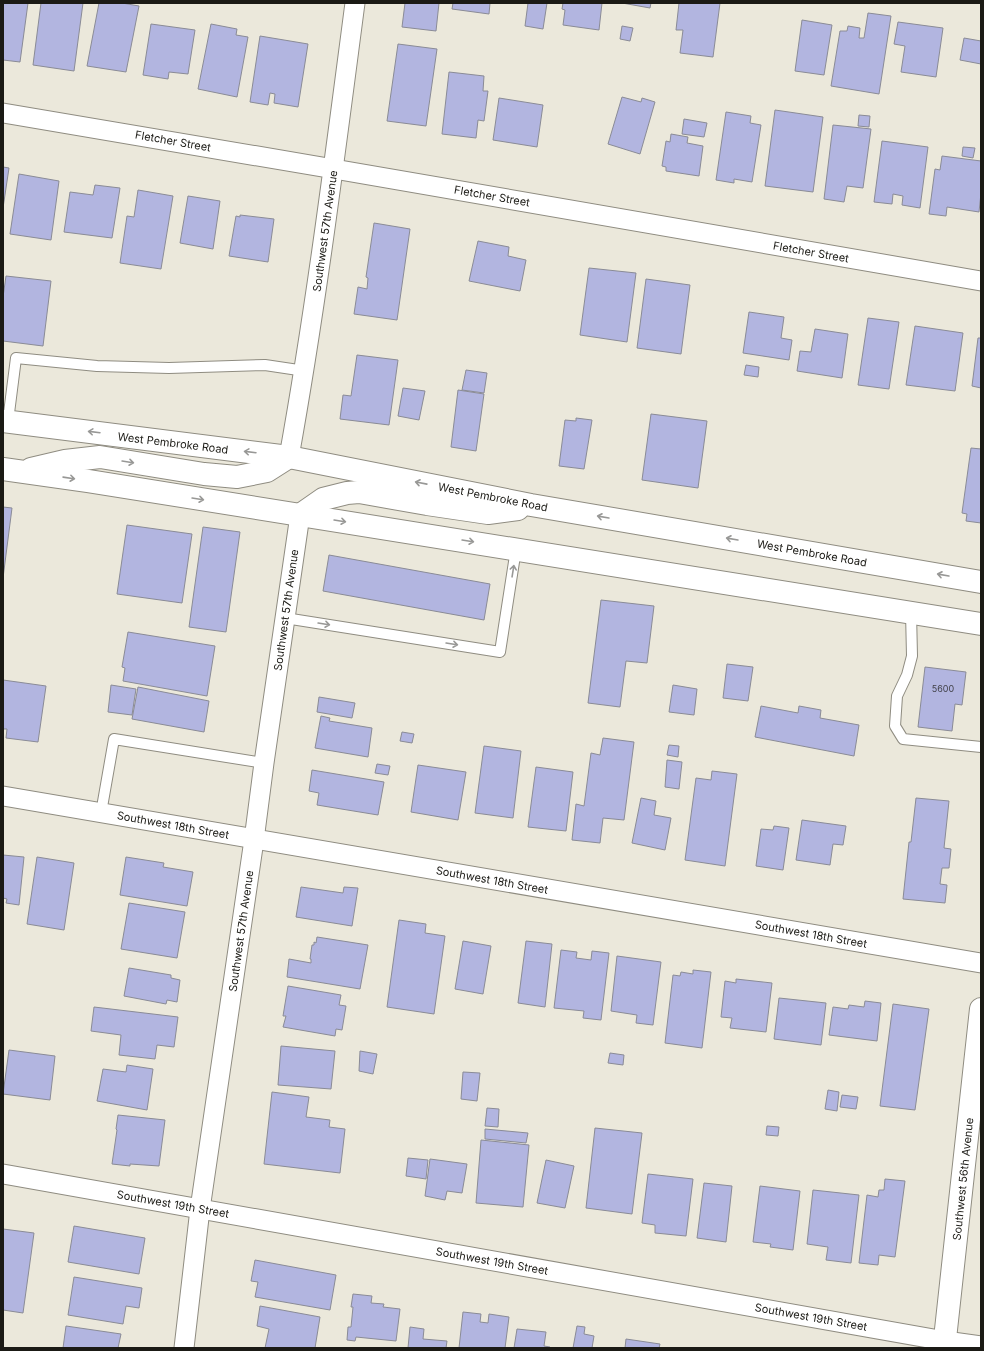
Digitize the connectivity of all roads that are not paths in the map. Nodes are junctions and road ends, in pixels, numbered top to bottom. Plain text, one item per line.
1 (354, 3) edge
2 (3, 113) edge
3 (334, 169) junction
4 (981, 281) edge
5 (305, 371) junction
6 (5, 421) edge
7 (289, 457) junction
8 (12, 470) edge
9 (531, 505) junction
10 (300, 515) junction
11 (516, 549) junction
12 (981, 582) edge
13 (911, 612) junction
14 (285, 618) junction
15 (981, 624) edge
16 (981, 747) edge
17 (264, 763) junction
18 (3, 796) edge
19 (101, 813) junction
20 (254, 840) junction
21 (981, 963) edge
22 (981, 1009) edge
23 (3, 1174) edge
24 (200, 1209) junction
25 (945, 1344) edge
26 (981, 1346) edge
27 (184, 1348) edge

1 - 3 street, Southwest 57th Avenue
2 - 3 street, Fletcher Street
3 - 4 street, Fletcher Street
3 - 5 street, Southwest 57th Avenue
5 - 6 lane
5 - 7 street, Southwest 57th Avenue
7 -> 6 main road, West Pembroke Road
8 -> 7 main road
9 -> 7 main road, West Pembroke Road
8 -> 10 main road
9 - 10 main road
12 -> 9 main road, West Pembroke Road
10 -> 11 main road
10 - 14 street, Southwest 57th Avenue
11 - 13 main road
14 -> 11 lane
13 - 15 main road
13 - 16 lane
14 - 17 street, Southwest 57th Avenue
17 - 19 lane
17 - 20 street, Southwest 57th Avenue
18 - 19 street, Southwest 18th Street
19 - 20 street, Southwest 18th Street
20 - 21 street, Southwest 18th Street
20 - 24 street, Southwest 57th Avenue
22 - 25 main road, Southwest 56th Avenue
23 - 24 street, Southwest 19th Street
24 - 25 street, Southwest 19th Street
24 - 27 street, Southwest 57th Avenue
25 - 26 street, Southwest 19th Street

